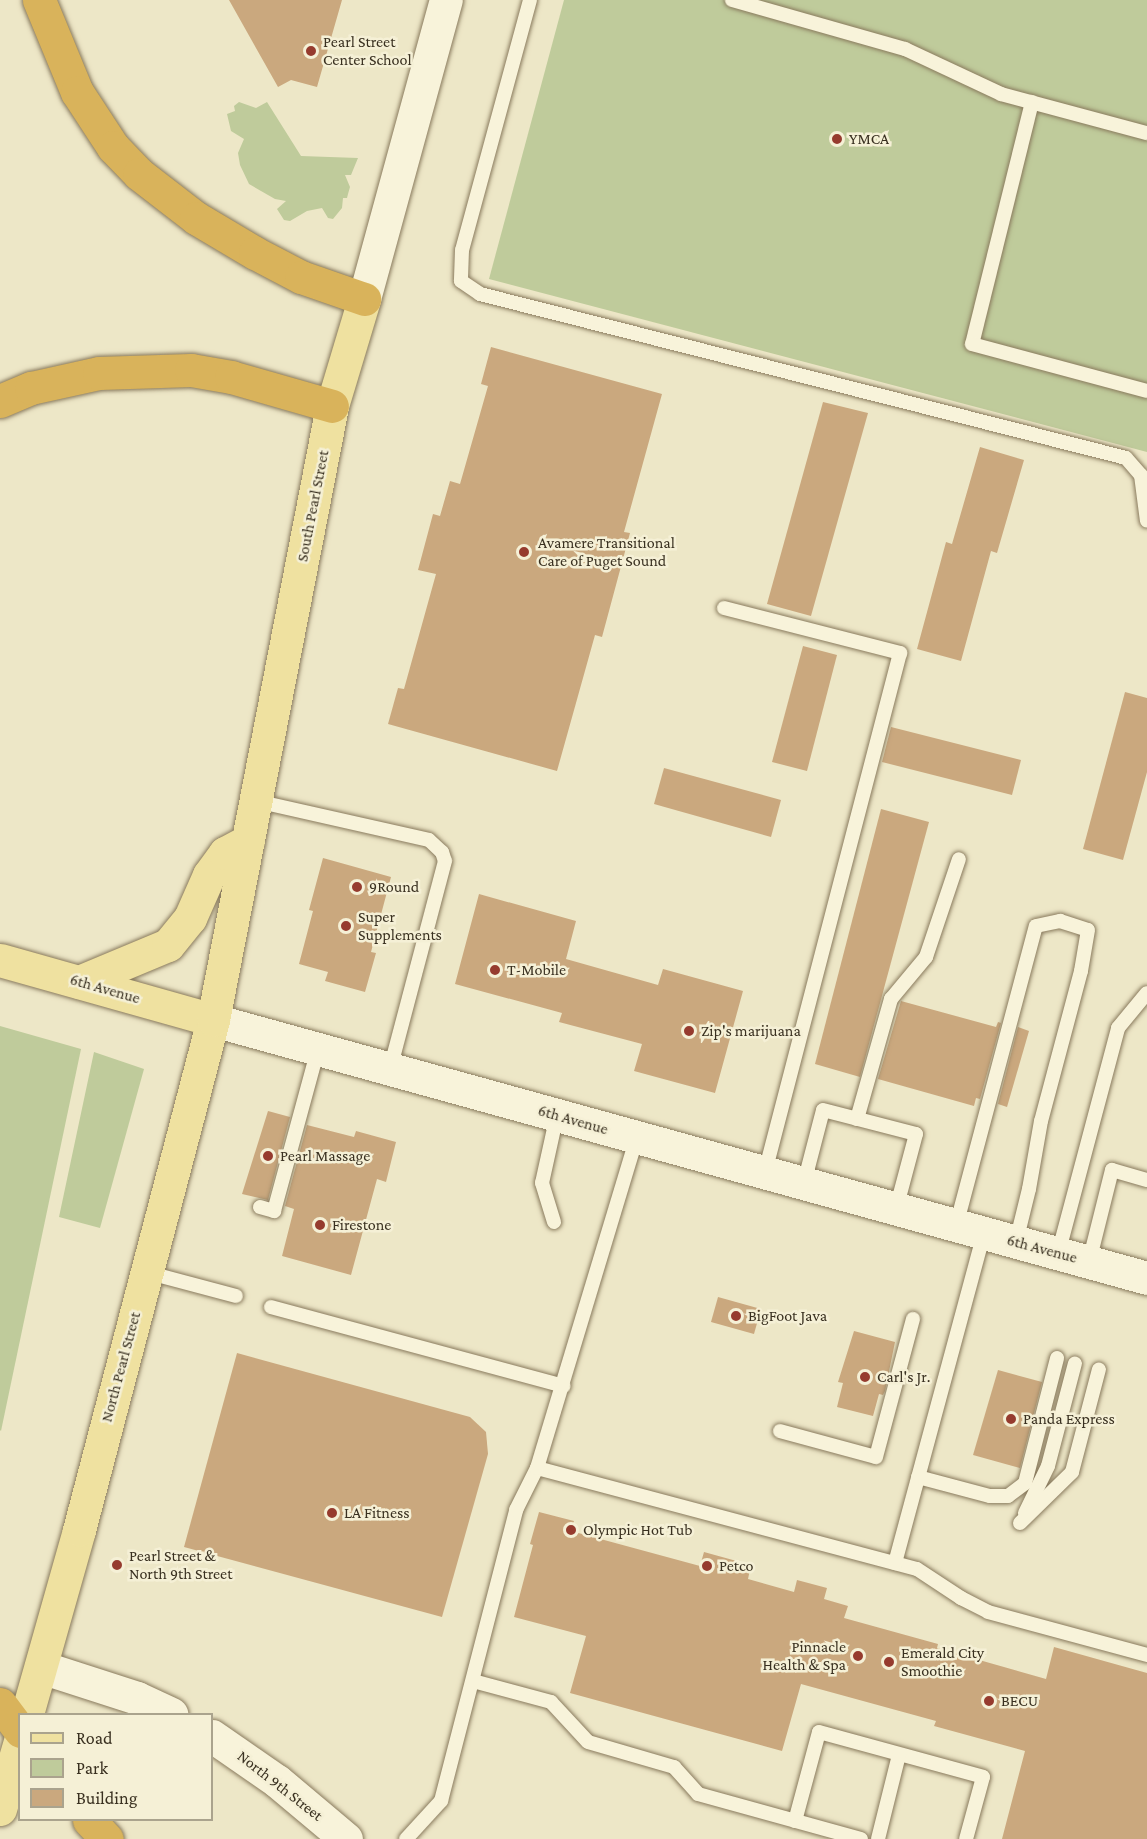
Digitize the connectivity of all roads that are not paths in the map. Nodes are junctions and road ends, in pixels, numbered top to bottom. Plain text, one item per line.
1 (39, 0) edge
2 (530, 0) edge
3 (732, 0) edge
4 (442, 2) edge
5 (1032, 102) junction
6 (1147, 133) edge
7 (364, 299) junction
8 (1147, 391) edge
9 (0, 401) edge
10 (332, 406) junction
11 (1147, 521) edge
12 (724, 608) dead end
13 (256, 801) junction
14 (248, 841) junction
15 (959, 859) dead end
16 (0, 960) edge
17 (79, 982) junction
18 (1147, 993) edge
19 (1142, 1006) edge
20 (213, 1020) junction
21 (318, 1049) junction
22 (390, 1069) junction
23 (557, 1115) junction
24 (857, 1119) junction
25 (637, 1137) junction
26 (765, 1173) junction
27 (1147, 1180) edge
28 (804, 1184) junction
29 (260, 1207) dead end
30 (896, 1209) junction
31 (554, 1222) dead end
32 (970, 1229) junction
33 (1016, 1242) junction
34 (1058, 1254) junction
35 (1089, 1262) junction
36 (146, 1272) junction
37 (1147, 1278) edge
38 (236, 1296) dead end
39 (271, 1307) dead end
40 (913, 1319) dead end
41 (1057, 1358) dead end
42 (1075, 1363) dead end
43 (1099, 1369) dead end
44 (564, 1386) junction
45 (780, 1431) dead end
46 (537, 1468) junction
47 (918, 1477) junction
48 (895, 1563) junction
49 (1147, 1655) edge
50 (41, 1667) junction
51 (473, 1681) junction
52 (0, 1704) edge
53 (27, 1713) edge
54 (170, 1713) edge
55 (18, 1728) edge
56 (213, 1737) edge
57 (18, 1748) edge
58 (899, 1755) junction
59 (0, 1809) edge
60 (90, 1821) edge
61 (795, 1821) junction
62 (106, 1839) edge
63 (346, 1839) edge
64 (405, 1839) edge
65 (861, 1839) edge
66 (878, 1839) edge
67 (966, 1839) edge

1 - 7 highway
2 - 11 lane
3 - 5 lane
4 - 7 main road, South Pearl Street
5 - 6 lane
5 - 8 lane
7 - 10 main road, South Pearl Street
9 - 10 highway
10 - 13 main road, South Pearl Street
12 - 26 lane
13 - 14 main road, South Pearl Street
13 - 22 lane
14 - 17 main road
14 - 20 main road, South Pearl Street
15 - 24 lane
16 - 17 main road, 6th Avenue
17 - 20 main road, 6th Avenue
18 - 19 lane
19 - 34 lane
20 - 21 main road, 6th Avenue
20 - 36 main road, North Pearl Street
21 - 22 main road, 6th Avenue
21 - 29 lane
22 - 23 main road, 6th Avenue
23 - 25 main road, 6th Avenue
23 - 31 lane
24 - 28 lane
24 - 30 lane
25 - 26 main road, 6th Avenue
25 - 44 lane
26 - 28 main road, 6th Avenue
27 - 35 lane
28 - 30 main road, 6th Avenue
30 - 32 main road, 6th Avenue
32 - 33 main road, 6th Avenue
32 - 33 lane
32 - 47 lane
33 - 34 main road, 6th Avenue
34 - 35 main road, 6th Avenue
35 - 37 main road, 6th Avenue
36 - 38 lane
36 - 50 main road, North Pearl Street
39 - 44 lane
40 - 45 lane
41 - 47 lane
42 - 43 lane
44 - 46 lane
46 - 48 lane
46 - 51 lane
47 - 48 lane
48 - 49 lane
50 - 53 main road, North Pearl Street
50 - 54 main road
51 - 61 lane
51 - 64 lane
52 - 55 highway
56 - 63 main road, North 9th Street
57 - 59 main road
58 - 61 lane
58 - 66 lane
58 - 67 lane
60 - 62 highway
61 - 65 lane

